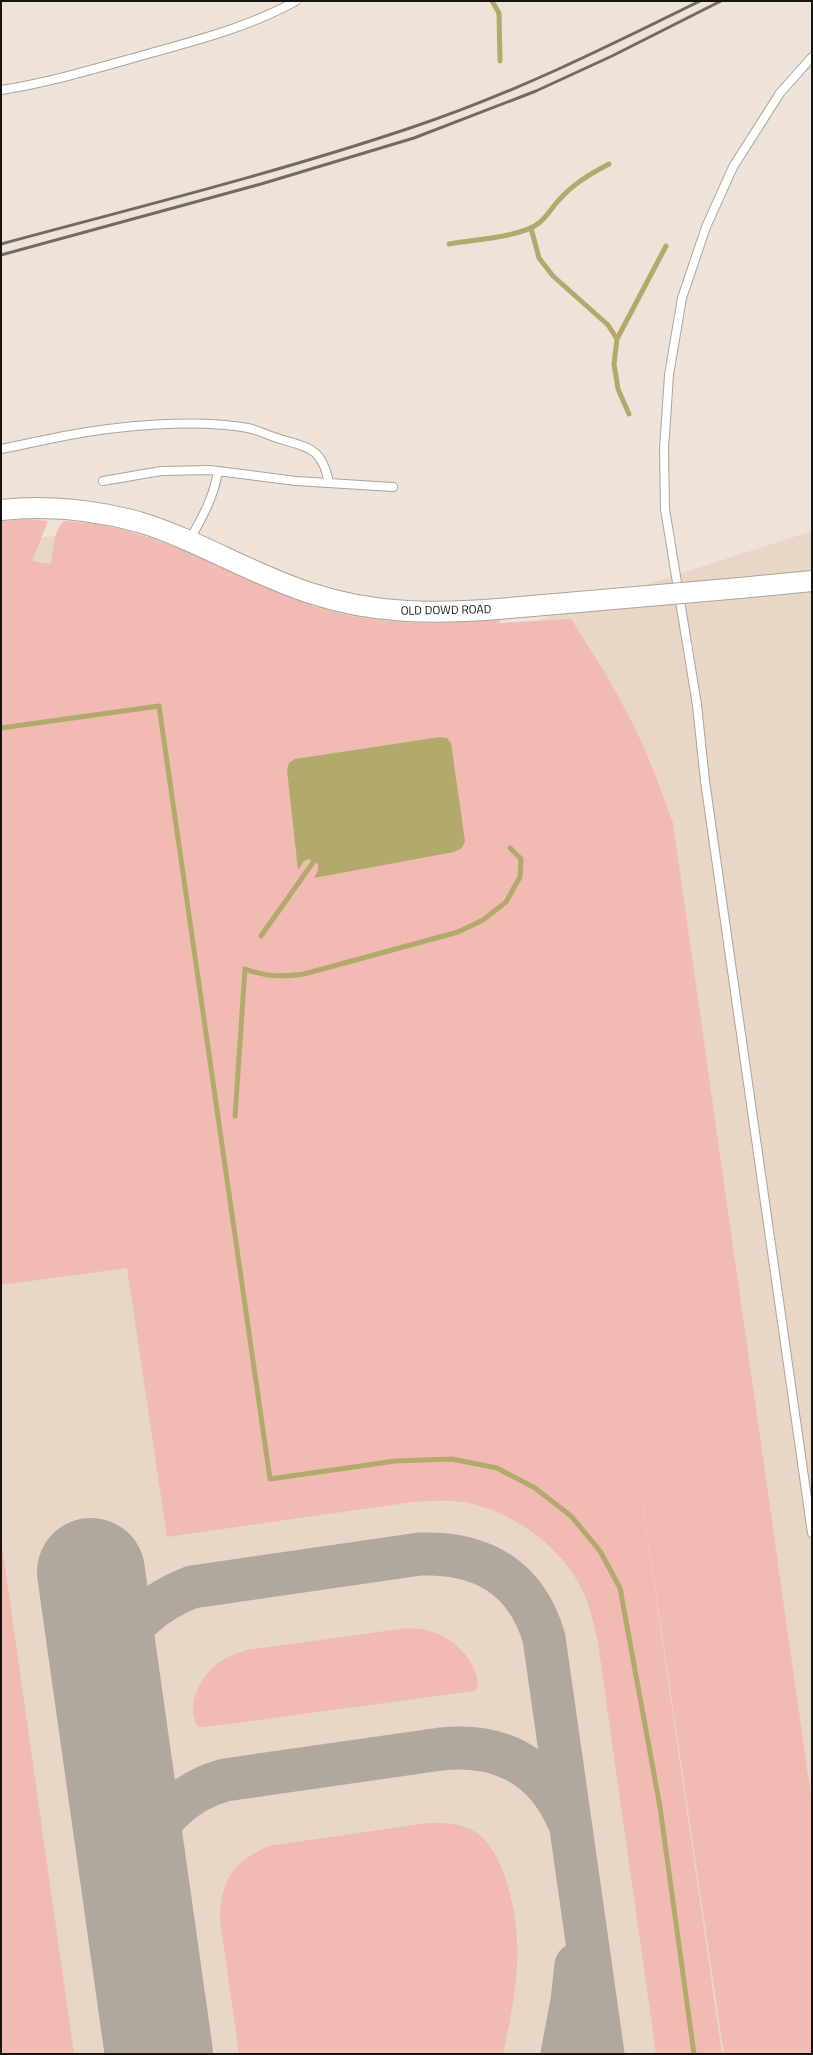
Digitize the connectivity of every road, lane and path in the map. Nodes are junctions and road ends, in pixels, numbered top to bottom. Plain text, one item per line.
1 (296, 1) edge
2 (812, 57) edge
3 (1, 90) edge
4 (1, 449) edge
5 (218, 471) junction
6 (102, 481) dead end
7 (329, 483) junction
8 (393, 487) dead end
9 (1, 510) edge
10 (188, 542) junction
11 (812, 581) edge
12 (812, 1533) edge

1 - 3 lane
2 - 12 lane
4 - 7 lane
5 - 6 lane
5 - 7 lane
5 - 10 lane
7 - 8 lane
9 - 10 street, OLD DOWD ROAD
10 - 11 street, OLD DOWD ROAD, bridge

